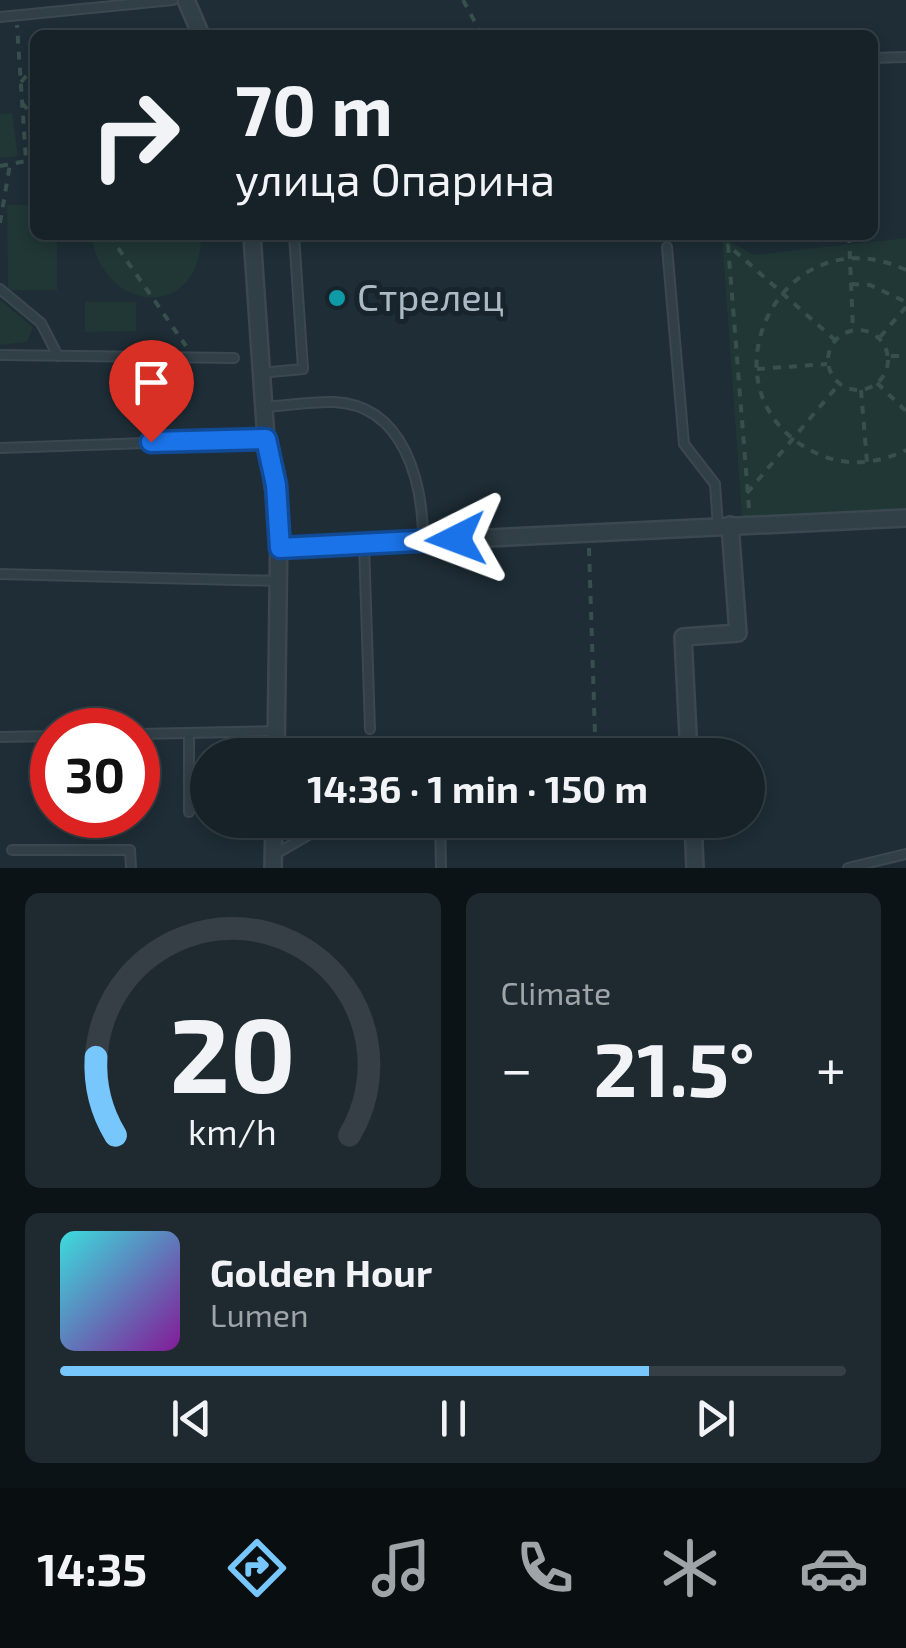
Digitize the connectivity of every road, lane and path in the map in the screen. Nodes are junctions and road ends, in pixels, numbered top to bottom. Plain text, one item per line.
1 (173, 0) edge
2 (186, 0) edge
3 (463, 0) edge
4 (16, 15) junction
5 (0, 17) edge
6 (199, 30) edge
7 (479, 30) edge
8 (906, 57) edge
9 (878, 58) edge
10 (30, 72) edge
11 (21, 82) junction
12 (22, 104) junction
13 (30, 113) edge
14 (10, 164) junction
15 (0, 166) edge
16 (0, 223) edge
17 (112, 240) edge
18 (252, 240) edge
19 (294, 240) edge
20 (849, 240) edge
21 (667, 247) dead end
22 (850, 259) junction
23 (906, 270) edge
24 (851, 284) junction
25 (0, 289) edge
26 (782, 293) junction
27 (906, 304) edge
28 (853, 330) junction
29 (879, 338) junction
30 (835, 340) junction
31 (0, 355) edge
32 (58, 356) junction
33 (888, 356) junction
34 (906, 356) edge
35 (194, 357) junction
36 (234, 358) dead end
37 (828, 364) junction
38 (757, 369) junction
39 (260, 373) junction
40 (840, 383) junction
41 (877, 384) junction
42 (861, 390) junction
43 (263, 408) junction
44 (906, 411) edge
45 (266, 439) junction
46 (794, 439) junction
47 (0, 448) edge
48 (906, 450) edge
49 (867, 462) junction
50 (748, 493) junction
51 (748, 508) dead end
52 (906, 518) edge
53 (724, 525) junction
54 (588, 533) junction
55 (423, 540) junction
56 (364, 544) junction
57 (280, 548) junction
58 (0, 574) edge
59 (280, 581) junction
60 (370, 729) dead end
61 (277, 731) junction
62 (189, 733) junction
63 (160, 734) edge
64 (595, 734) dead end
65 (30, 736) edge
66 (0, 737) edge
67 (277, 738) edge
68 (688, 738) edge
69 (189, 812) dead end
70 (307, 838) edge
71 (440, 838) edge
72 (694, 838) edge
73 (12, 850) dead end
74 (906, 854) edge
75 (273, 861) edge
76 (892, 863) edge
77 (130, 868) edge
78 (441, 868) edge
79 (695, 868) edge
80 (848, 868) edge

1 - 4 lane
2 - 6 street
3 - 7 path
4 - 5 lane
4 - 11 path
8 - 9 lane
10 - 11 path
11 - 12 path
12 - 13 path
12 - 14 path
14 - 15 path
14 - 16 path
17 - 35 path
18 - 39 street
19 - 39 lane
20 - 22 path
21 - 53 lane
22 - 23 path
22 - 24 path
22 - 26 path
24 - 27 path
24 - 28 path
25 - 32 lane
26 - 30 path
26 - 38 path
26 - 50 path
27 - 29 path
28 - 29 path
28 - 30 path
29 - 33 path
30 - 37 path
31 - 32 lane
32 - 35 lane
33 - 34 path
33 - 41 path
35 - 36 lane
37 - 38 path
37 - 40 path
38 - 46 path
39 - 43 street
40 - 42 path
40 - 46 path
41 - 42 path
41 - 44 path
42 - 49 path
43 - 45 street
43 - 55 lane
45 - 47 lane
45 - 57 street
46 - 49 path
46 - 50 path
48 - 49 path
50 - 51 path
52 - 53 street
53 - 54 street
53 - 68 street
54 - 55 street
54 - 64 path
55 - 56 street
56 - 57 street
56 - 60 lane
57 - 59 street
58 - 59 lane
59 - 61 street
61 - 62 lane
61 - 67 street
62 - 63 lane
62 - 69 lane
65 - 66 lane
70 - 75 lane
71 - 78 lane
72 - 79 street
73 - 77 lane
74 - 76 lane
76 - 80 lane

